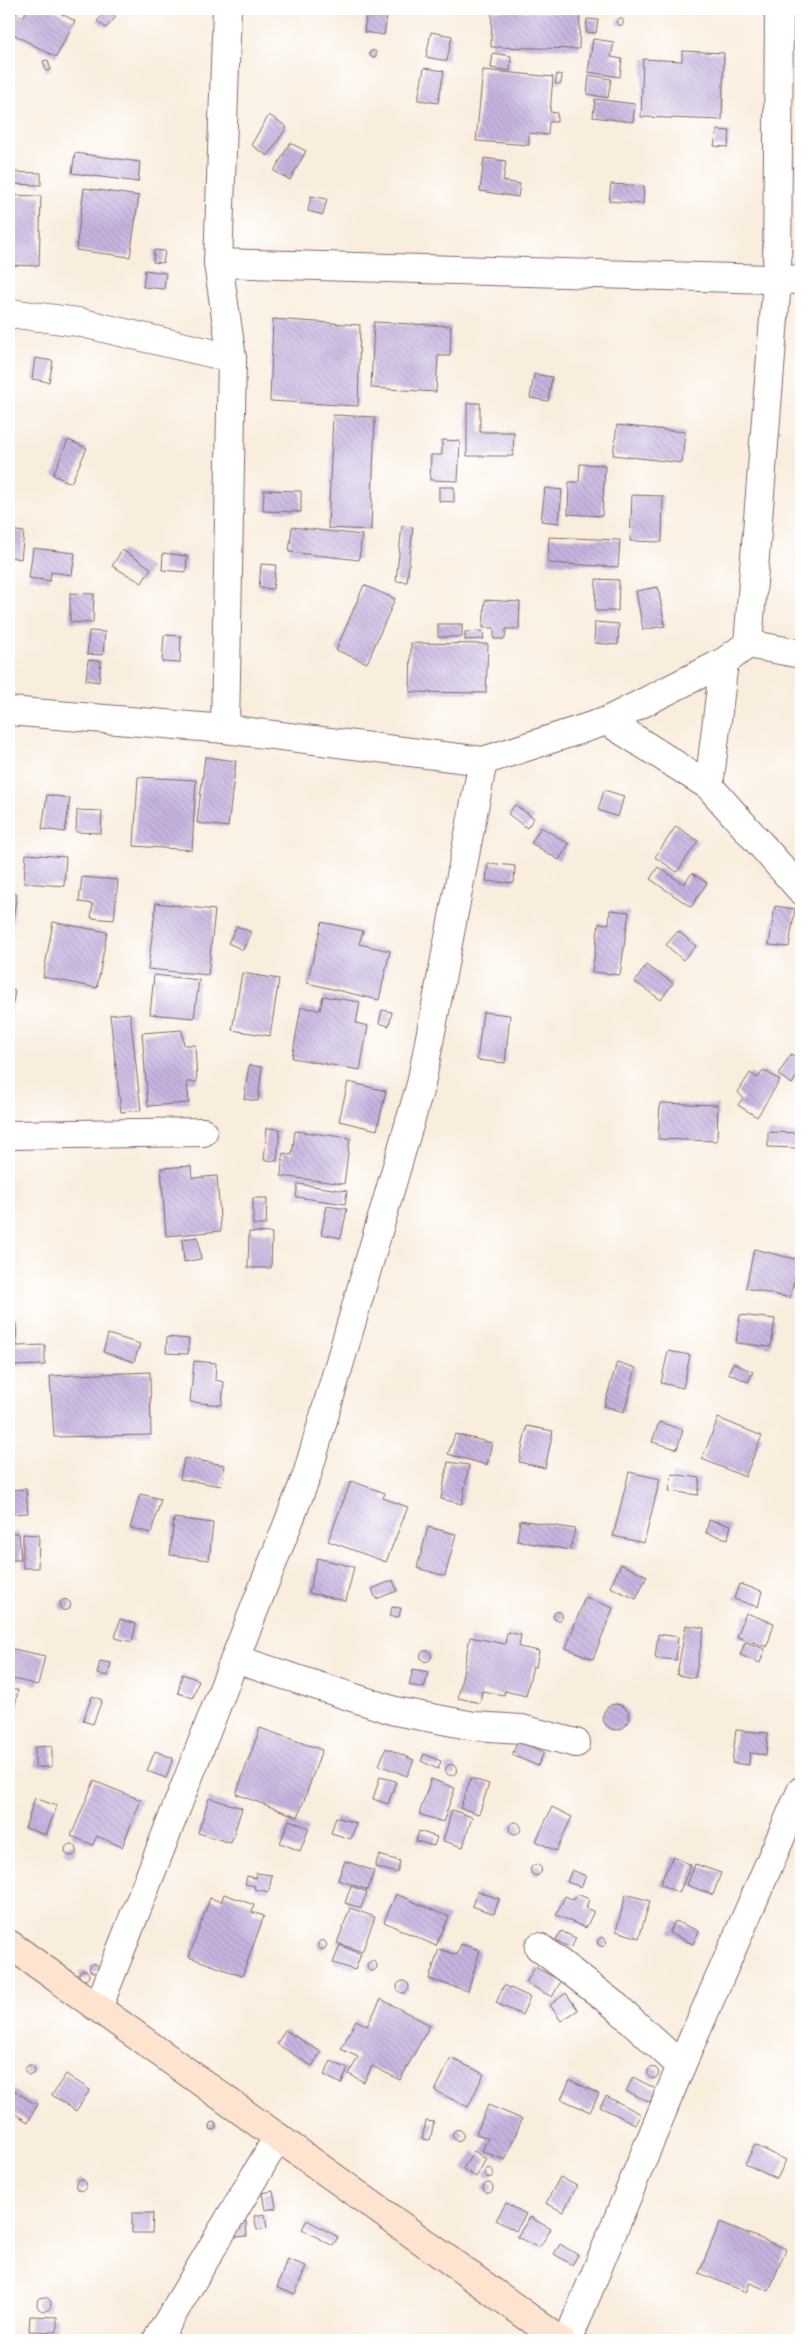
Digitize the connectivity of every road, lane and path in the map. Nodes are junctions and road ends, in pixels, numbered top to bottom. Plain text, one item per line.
1 (227, 9) edge
2 (779, 9) edge
3 (218, 263) junction
4 (789, 280) edge
5 (9, 313) edge
6 (232, 358) junction
7 (748, 644) junction
8 (801, 654) edge
9 (724, 662) junction
10 (9, 711) edge
11 (607, 721) junction
12 (225, 729) junction
13 (483, 761) junction
14 (709, 786) junction
15 (801, 890) edge
16 (203, 1132) dead end
17 (9, 1135) edge
18 (235, 1659) junction
19 (576, 1743) dead end
20 (801, 1791) edge
21 (9, 1944) edge
22 (539, 1946) dead end
23 (98, 2008) junction
24 (681, 2066) junction
25 (278, 2137) junction
26 (157, 2340) edge
27 (560, 2340) edge
28 (568, 2340) edge

1 - 3 street
2 - 4 street
3 - 4 street
3 - 6 street
4 - 7 street
5 - 6 street
6 - 12 street
7 - 8 street
7 - 9 street
9 - 11 street
9 - 14 street
10 - 12 street
11 - 13 street
11 - 14 street
12 - 13 street
13 - 18 street
14 - 15 street
16 - 17 street
18 - 19 street
18 - 23 street
20 - 24 street
21 - 23 main road
22 - 24 street
23 - 25 main road
24 - 28 street
25 - 26 street
25 - 27 main road

